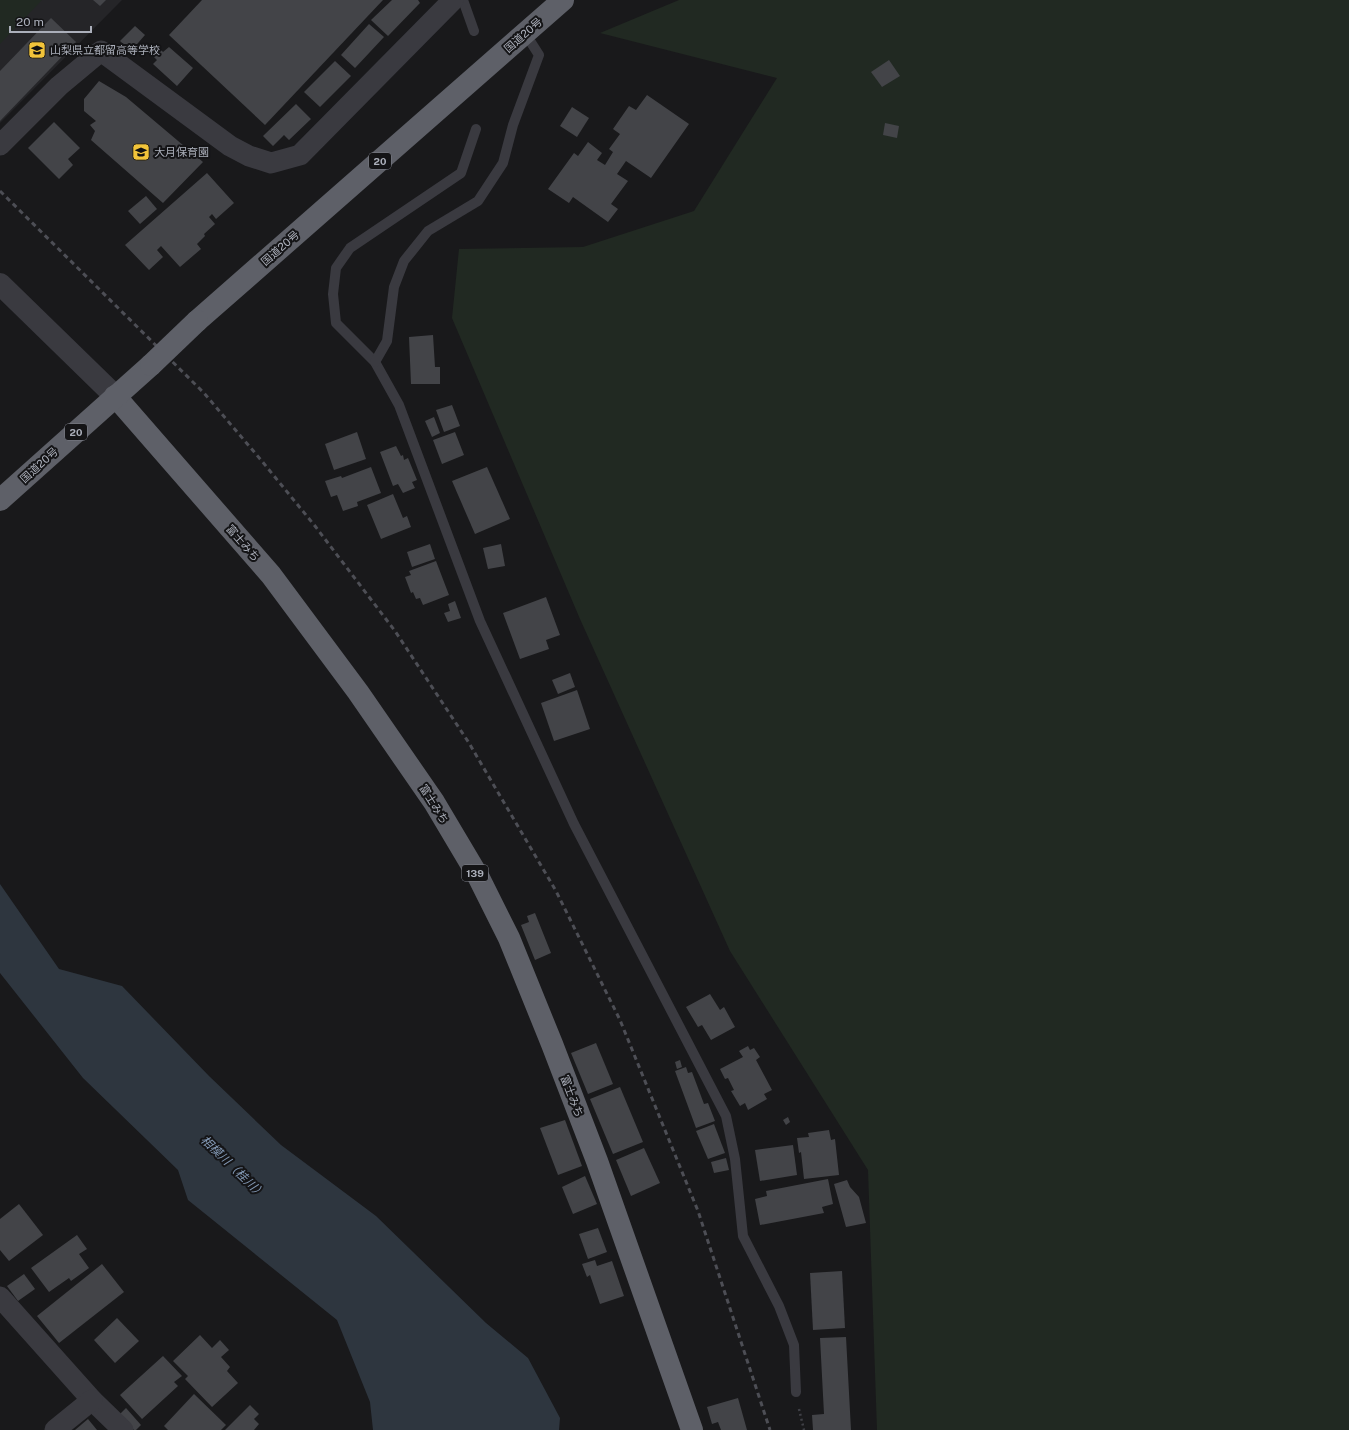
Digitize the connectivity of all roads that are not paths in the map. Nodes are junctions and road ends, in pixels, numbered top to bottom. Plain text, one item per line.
1 (453, 0) edge
2 (463, 0) edge
3 (563, 0) edge
4 (474, 30) dead end
5 (525, 33) junction
6 (476, 129) dead end
7 (0, 145) edge
8 (0, 284) edge
9 (376, 362) junction
10 (115, 396) junction
11 (0, 500) edge
12 (0, 1297) edge
13 (796, 1392) dead end
14 (92, 1400) junction
15 (55, 1430) edge
16 (123, 1430) edge
17 (692, 1430) edge

1 - 7 street
2 - 4 lane
3 - 5 highway, 国道20号 / 20
5 - 9 lane
5 - 10 highway, 国道20号 / 20, bridge
6 - 9 lane
8 - 10 street, 富士みち
9 - 13 lane
10 - 11 highway, 国道20号 / 20
10 - 17 highway, 富士みち / 139
12 - 14 street
14 - 15 street
14 - 16 street

